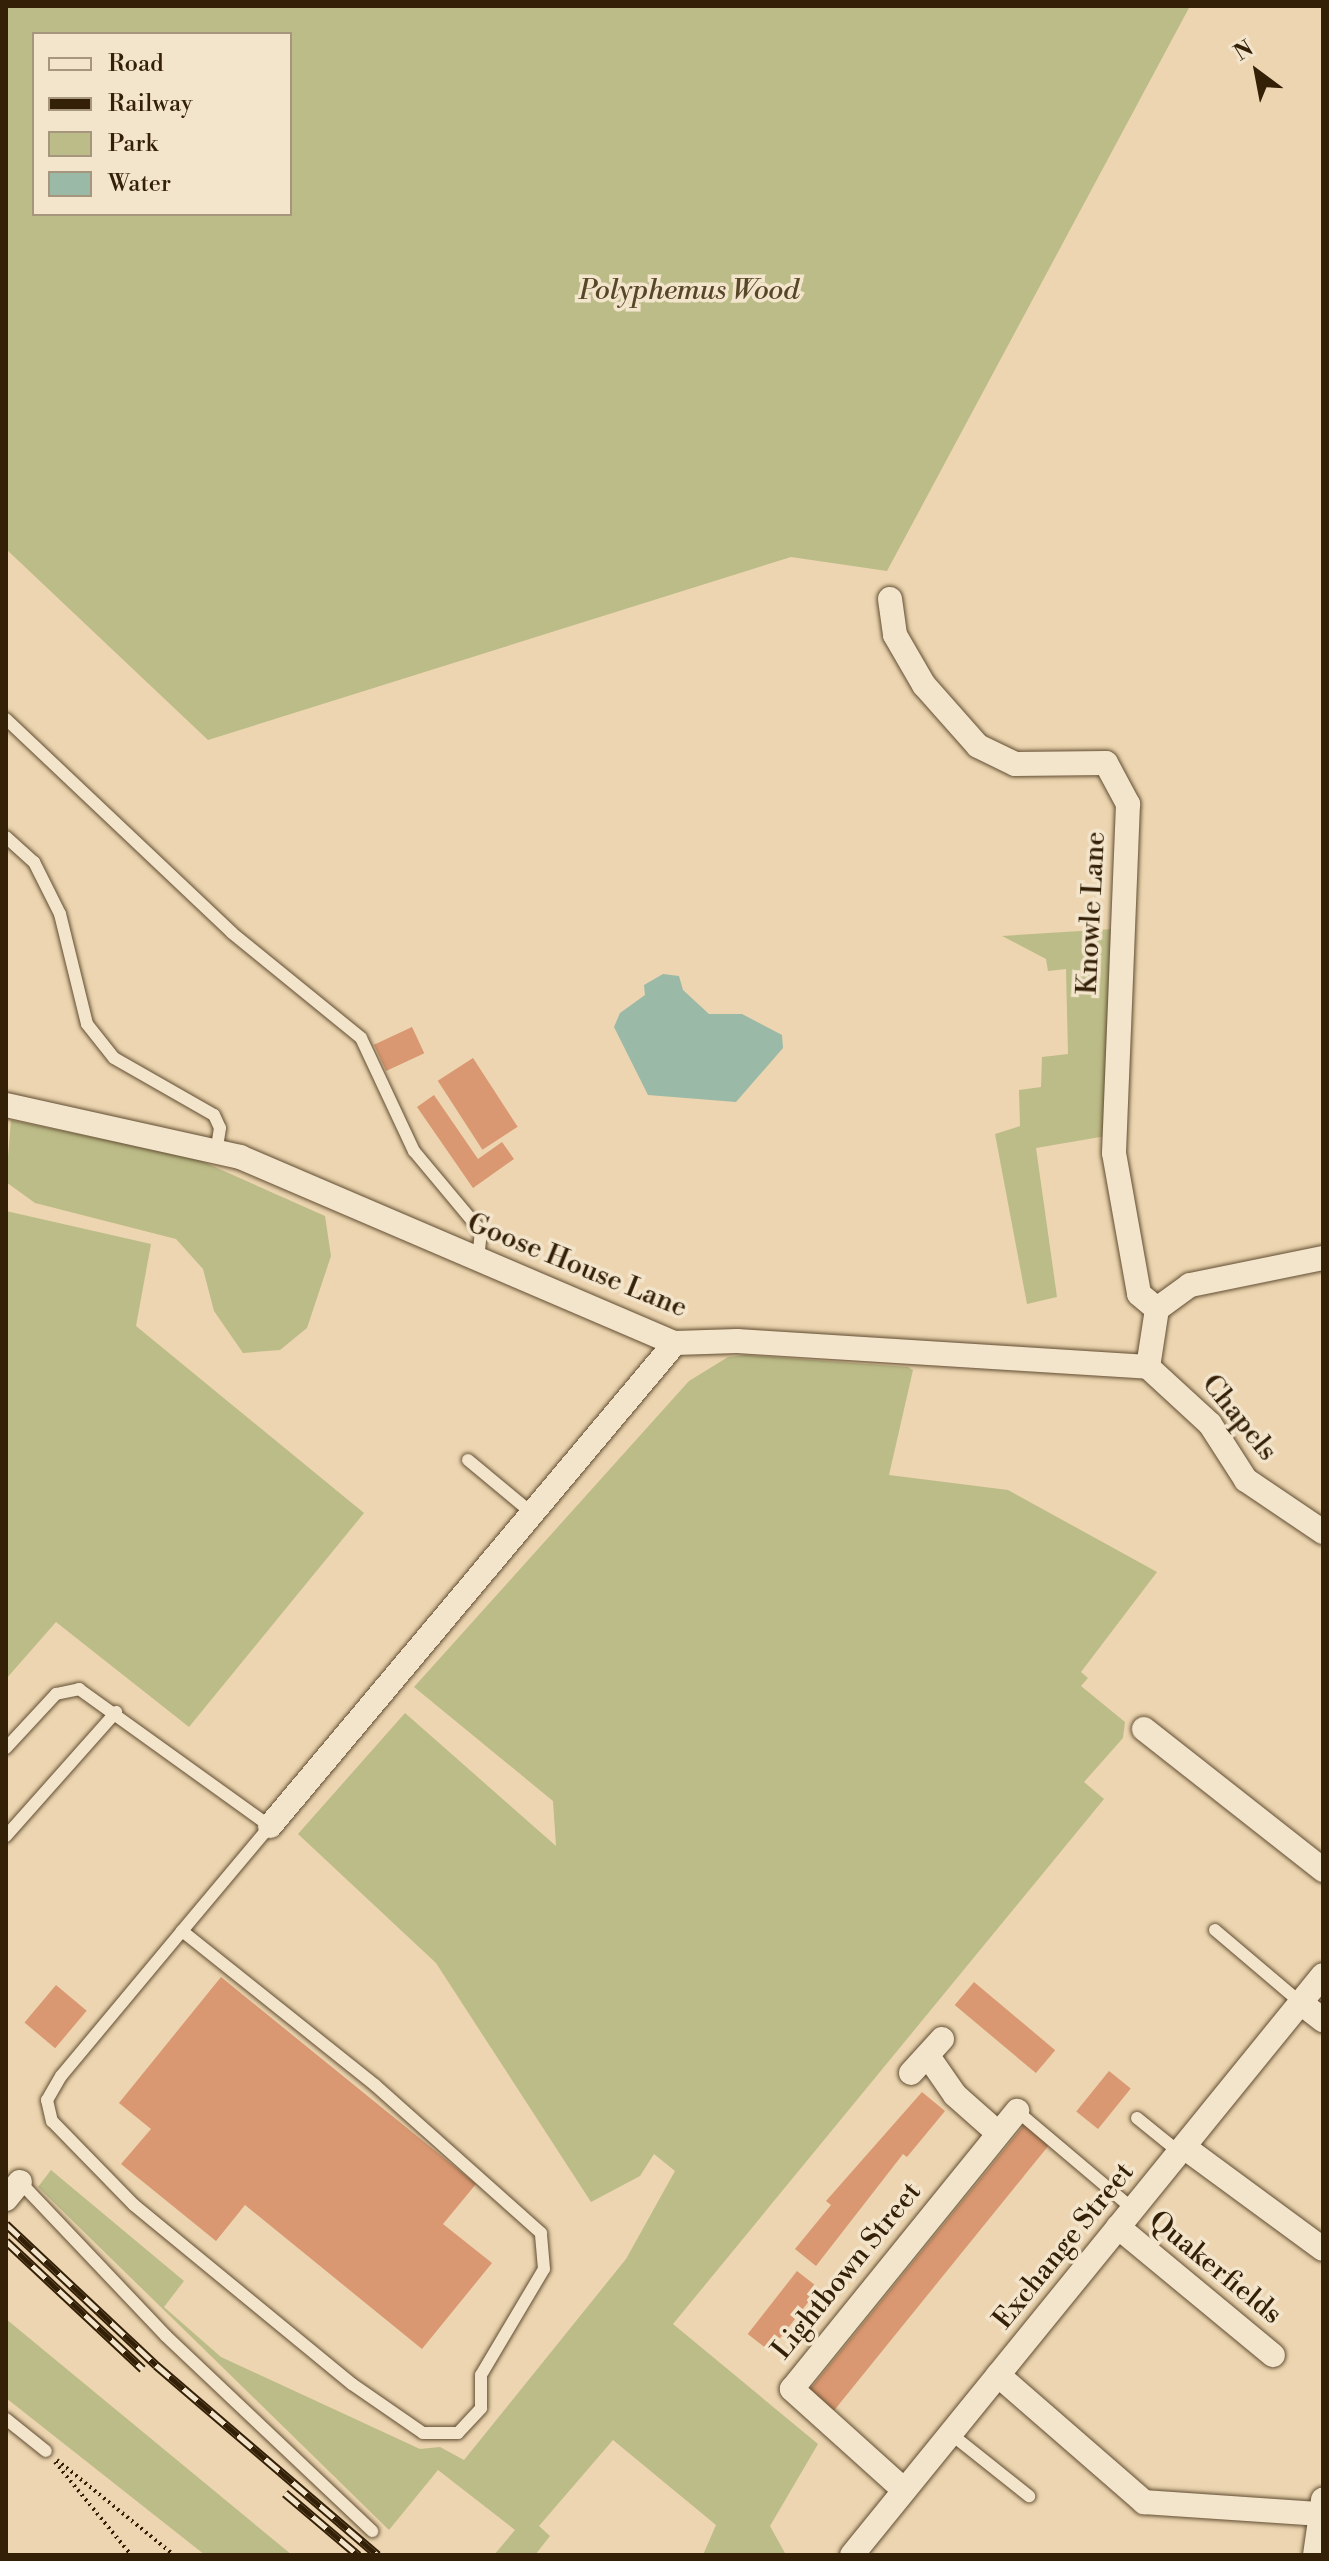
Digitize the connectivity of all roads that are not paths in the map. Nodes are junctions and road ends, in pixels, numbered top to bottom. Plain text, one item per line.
1 (890, 599) dead end
2 (6, 719) edge
3 (6, 837) edge
4 (6, 1105) edge
5 (216, 1152) junction
6 (1323, 1258) edge
7 (478, 1259) junction
8 (1157, 1309) junction
9 (675, 1343) junction
10 (1148, 1367) junction
11 (468, 1460) dead end
12 (533, 1514) junction
13 (1323, 1532) edge
14 (116, 1712) junction
15 (1144, 1729) dead end
16 (6, 1748) edge
17 (270, 1826) junction
18 (6, 1836) edge
19 (1323, 1870) edge
20 (1215, 1930) dead end
21 (182, 1931) junction
22 (1323, 1975) edge
23 (1301, 2003) junction
24 (1323, 2020) edge
25 (927, 2056) dead end
26 (1017, 2111) joint
27 (1137, 2118) dead end
28 (998, 2133) junction
29 (1182, 2150) junction
30 (13, 2190) edge
31 (1126, 2218) junction
32 (1323, 2249) edge
33 (1273, 2355) dead end
34 (998, 2375) junction
35 (6, 2419) edge
36 (951, 2434) junction
37 (46, 2451) road end
38 (904, 2490) junction
39 (1029, 2496) dead end
40 (1322, 2507) edge
41 (372, 2531) dead end
42 (852, 2555) edge
43 (1315, 2555) edge

1 - 8 street, Knowle Lane
2 - 7 lane
3 - 5 lane
4 - 5 street, Goose House Lane
5 - 7 street, Goose House Lane
6 - 8 street
7 - 9 street, Goose House Lane
8 - 10 street
9 - 10 street, Goose House Lane
9 - 12 street
10 - 13 street, Chapels
11 - 12 lane
12 - 17 street
14 - 16 lane
14 - 17 lane
14 - 18 lane
15 - 19 street
17 - 21 lane
20 - 23 lane
21 - 21 lane
22 - 23 street, Exchange Street
23 - 24 street
23 - 29 street, Exchange Street
25 - 28 street
26 - 28 street, Lightbown Street
26 - 31 lane
27 - 29 lane
28 - 38 street, Lightbown Street
29 - 31 street, Exchange Street
29 - 32 street
30 - 41 lane
31 - 33 street, Quakerfields
31 - 34 street, Exchange Street
34 - 36 street, Exchange Street
34 - 40 street
35 - 37 lane
36 - 38 street, Exchange Street
36 - 39 lane
38 - 42 street, Exchange Street
40 - 43 street

